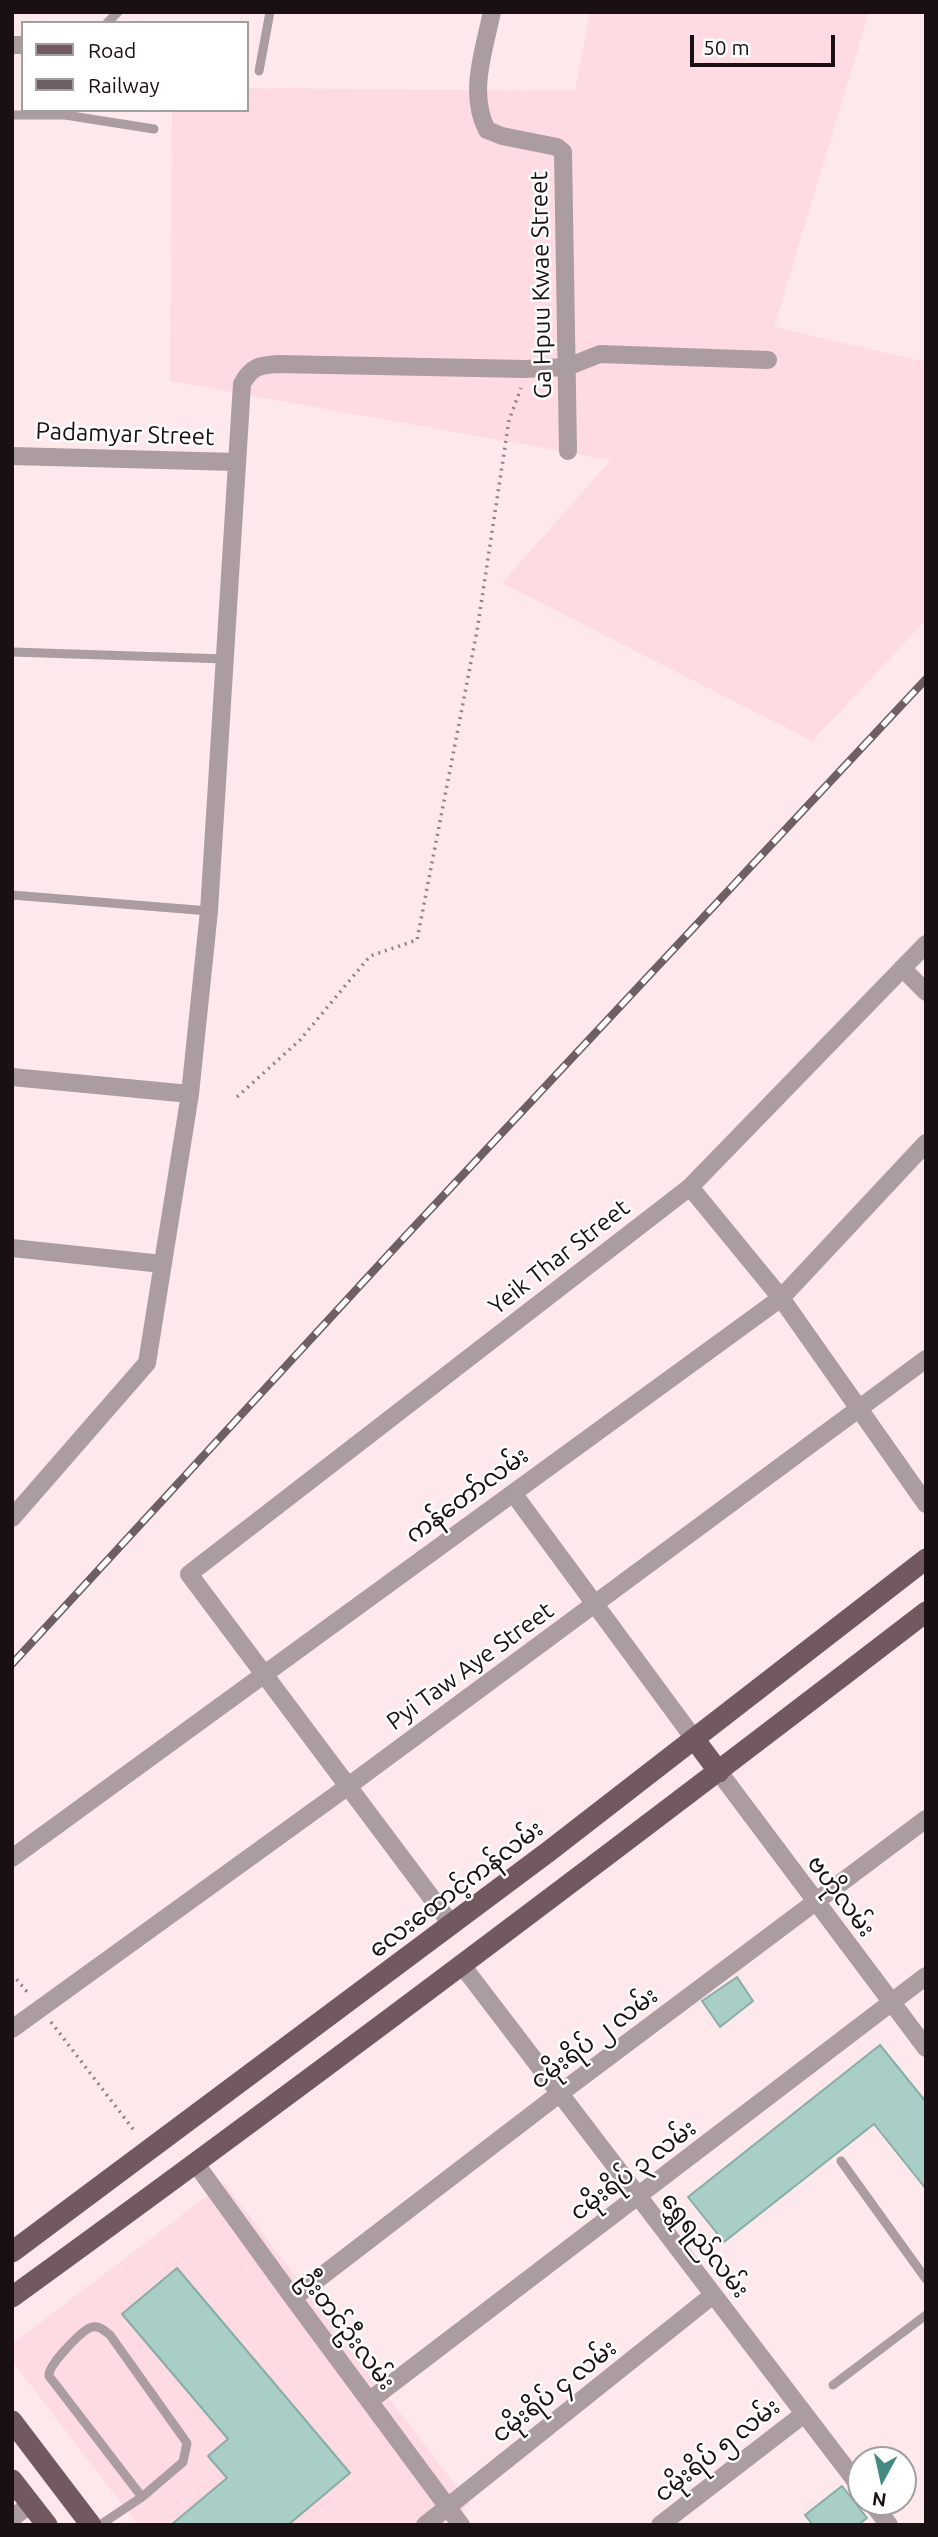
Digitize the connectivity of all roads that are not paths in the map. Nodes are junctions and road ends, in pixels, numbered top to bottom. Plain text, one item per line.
1 (270, 12) edge
2 (492, 12) edge
3 (259, 71) dead end
4 (65, 113) edge
5 (12, 115) edge
6 (154, 129) dead end
7 (768, 360) dead end
8 (567, 368) junction
9 (568, 451) dead end
10 (12, 456) edge
11 (236, 462) junction
12 (12, 652) edge
13 (226, 659) junction
14 (12, 895) edge
15 (209, 911) junction
16 (926, 944) edge
17 (902, 968) junction
18 (926, 992) edge
19 (12, 1077) edge
20 (190, 1094) junction
21 (926, 1143) edge
22 (690, 1187) junction
23 (12, 1248) edge
24 (162, 1264) junction
25 (781, 1298) junction
26 (926, 1359) edge
27 (859, 1409) junction
28 (513, 1493) junction
29 (926, 1504) edge
30 (12, 1518) edge
31 (926, 1559) edge
32 (594, 1605) junction
33 (926, 1612) edge
34 (263, 1673) junction
35 (695, 1740) junction
36 (719, 1772) junction
37 (347, 1787) junction
38 (926, 1819) edge
39 (548, 1852) junction
40 (12, 1858) edge
41 (571, 1883) junction
42 (816, 1903) junction
43 (452, 1925) junction
44 (461, 1964) junction
45 (926, 1976) edge
46 (891, 2002) junction
47 (12, 2029) edge
48 (926, 2048) edge
49 (559, 2094) junction
50 (841, 2161) dead end
51 (196, 2164) junction
52 (638, 2197) junction
53 (12, 2252) edge
54 (926, 2279) edge
55 (713, 2295) junction
56 (12, 2297) edge
57 (293, 2298) junction
58 (926, 2315) edge
59 (833, 2385) dead end
60 (369, 2401) junction
61 (804, 2414) junction
62 (12, 2421) edge
63 (847, 2470) edge
64 (12, 2480) edge
65 (142, 2497) junction
66 (30, 2504) junction
67 (448, 2507) junction
68 (12, 2518) edge
69 (47, 2525) edge
70 (91, 2525) edge
71 (100, 2525) edge
72 (425, 2525) edge
73 (461, 2525) edge
74 (660, 2525) edge

1 - 3 lane
2 - 8 street, Ga Hpuu Kwae Street
4 - 5 lane
4 - 6 lane
7 - 8 street
8 - 9 street, Ga Hpuu Kwae Street
8 - 11 street
10 - 11 street, Padamyar Street
11 - 13 street
12 - 13 lane
13 - 15 street
14 - 15 lane
15 - 20 street
16 - 17 street, Yeik Thar Street
17 - 18 street
17 - 22 street, Yeik Thar Street
19 - 20 street
20 - 24 street
21 - 25 street, ကန်တော်လမ်း
22 - 25 street
22 - 34 street, Yeik Thar Street
23 - 24 street
24 - 30 street
25 - 27 street
25 - 28 street, ကန်တော်လမ်း
26 - 27 street, Pyi Taw Aye Street
27 - 29 street
27 - 32 street, Pyi Taw Aye Street
28 - 32 street
28 - 34 street, ကန်တော်လမ်း
31 - 35 main road, လေးထောင့်ကန်လမ်း
32 - 35 street
32 - 37 street, Pyi Taw Aye Street
33 - 36 main road
34 - 37 street
34 - 40 street, ကန်တော်လမ်း
35 - 36 main road
35 - 39 main road, လေးထောင့်ကန်လမ်း
36 - 41 main road
36 - 42 street, ဗဟိုလမ်း
37 - 43 street
37 - 47 street, Pyi Taw Aye Street
38 - 42 street, ငမိုးရိပ် ၂ လမ်း
39 - 41 main road
39 - 43 main road, လေးထောင့်ကန်လမ်း
41 - 44 main road
42 - 46 street, ဗဟိုလမ်း
42 - 49 street, ငမိုးရိပ် ၂ လမ်း
43 - 53 main road, လေးထောင့်ကန်လမ်း
44 - 49 street, ရွှေရည်လမ်း
44 - 51 main road
45 - 46 street, ငမိုးရိပ် ၃ လမ်း
46 - 48 street, ဗဟိုလမ်း
46 - 52 street, ငမိုးရိပ် ၃ လမ်း
49 - 52 street, ရွှေရည်လမ်း
49 - 57 street, ငမိုးရိပ် ၂ လမ်း
50 - 54 lane
51 - 56 main road
51 - 57 street, ဦးတင်ဦးလမ်း
52 - 55 street, ရွှေရည်လမ်း
52 - 60 street, ငမိုးရိပ် ၃ လမ်း
55 - 61 street, ရွှေရည်လမ်း
55 - 67 street, ငမိုးရိပ် ၄ လမ်း
57 - 60 street, ဦးတင်ဦးလမ်း
58 - 59 lane
60 - 67 street, ဦးတင်ဦးလမ်း
61 - 63 street, ရွှေရည်လမ်း
61 - 74 street, ငမိုးရိပ် ၅ လမ်း
62 - 70 main road
64 - 66 main road
65 - 65 lane
65 - 71 lane
66 - 68 street
66 - 69 main road
67 - 72 street, ငမိုးရိပ် ၄ လမ်း
67 - 73 street, ဦးတင်ဦးလမ်း

